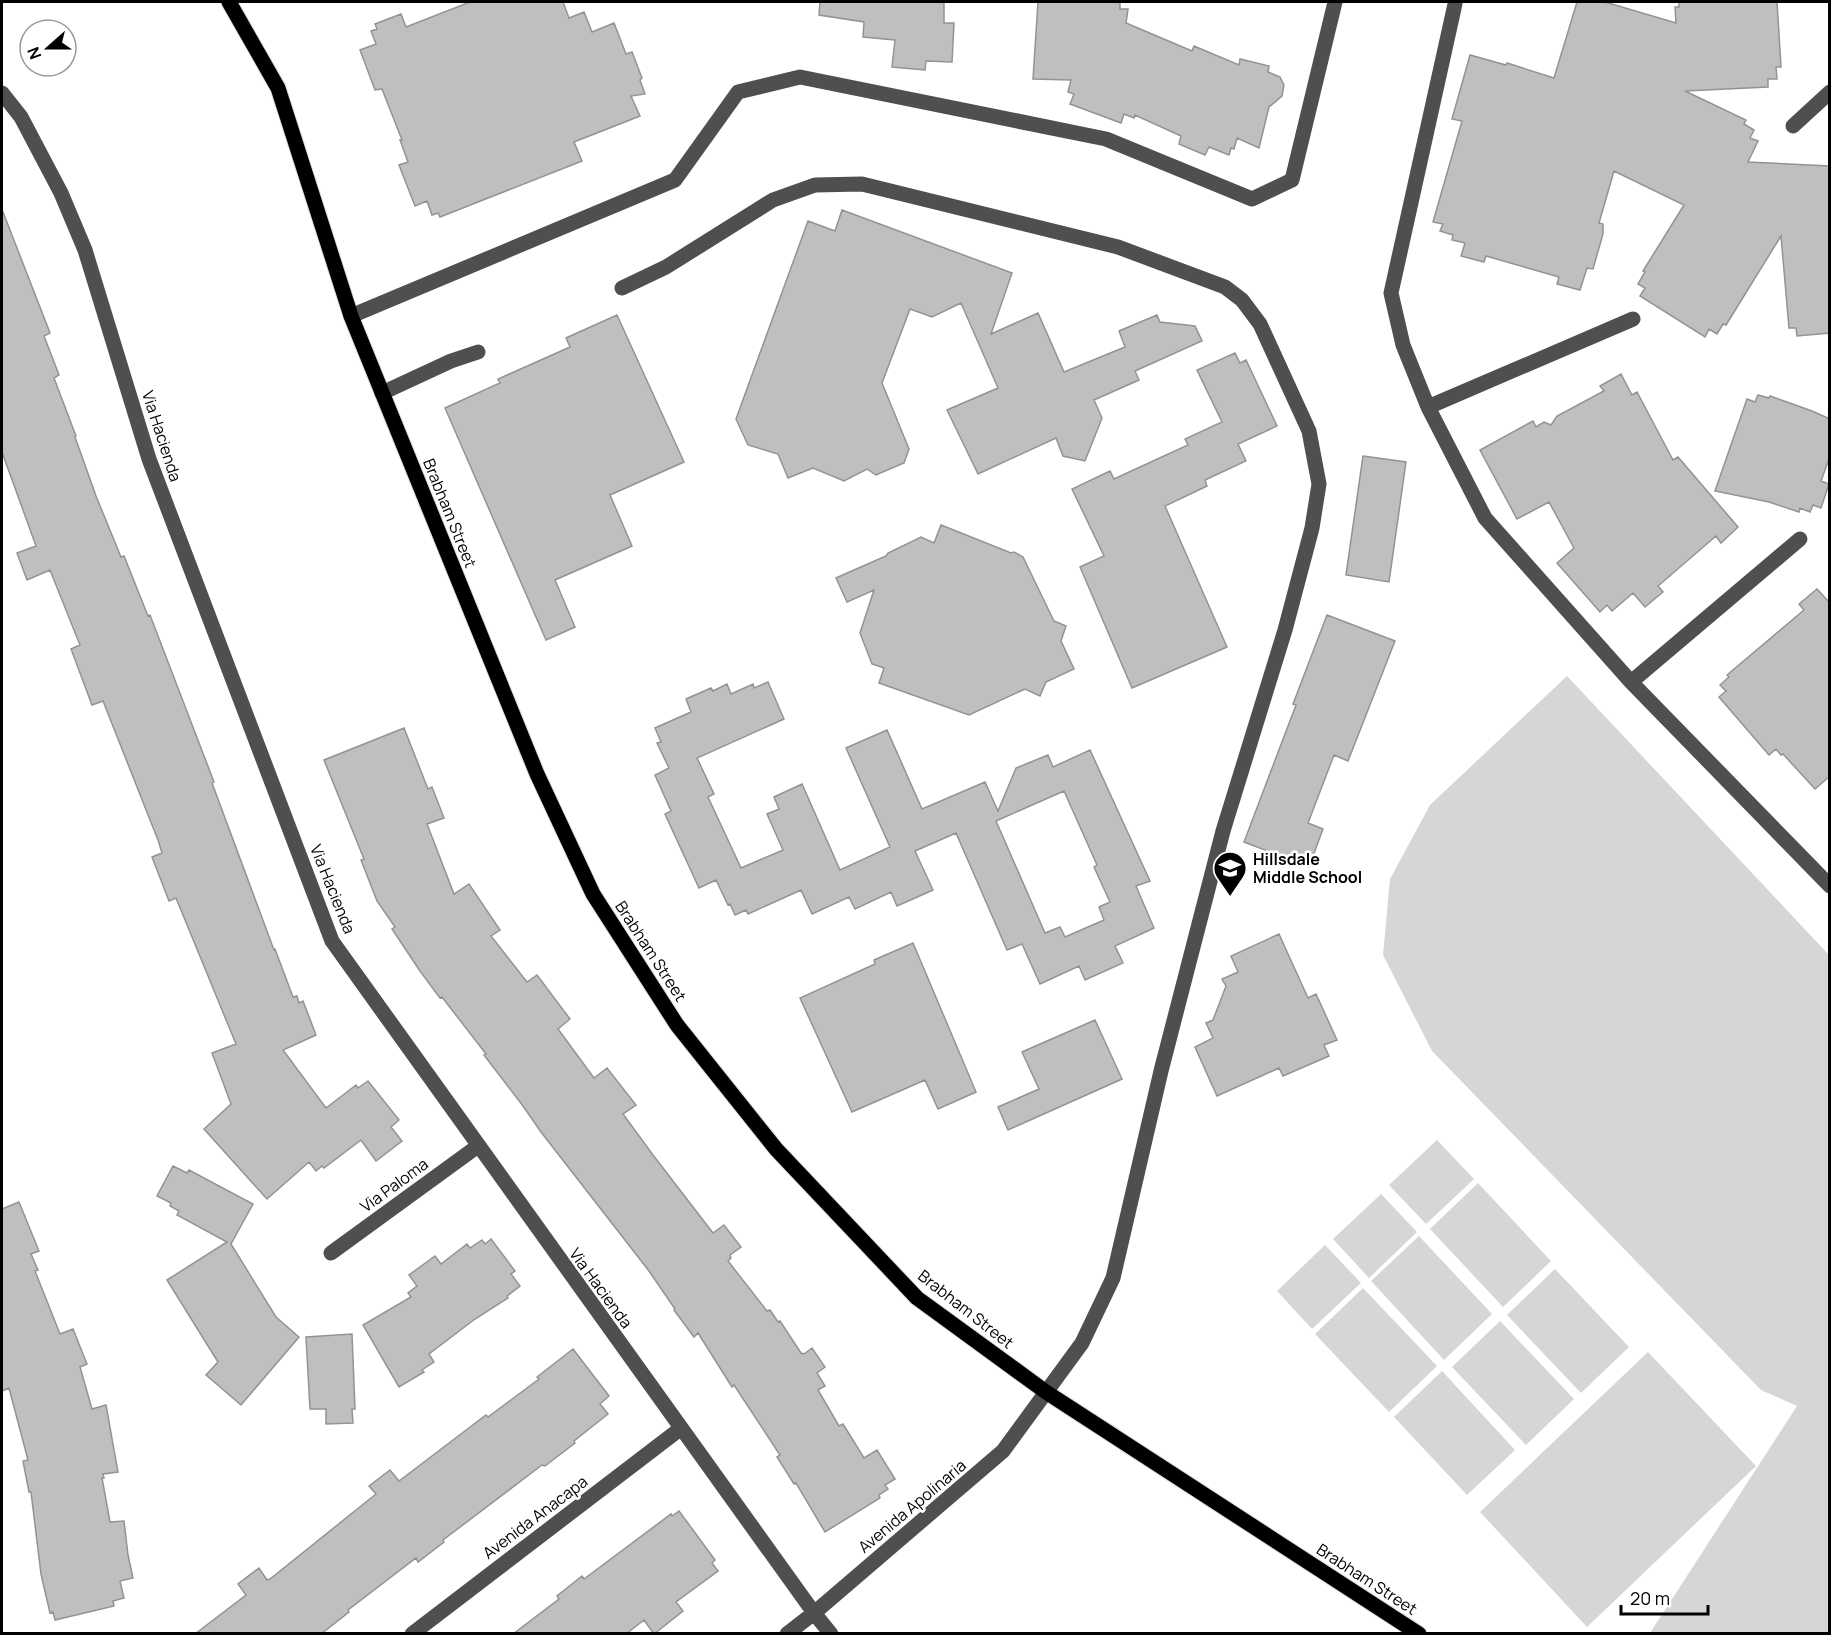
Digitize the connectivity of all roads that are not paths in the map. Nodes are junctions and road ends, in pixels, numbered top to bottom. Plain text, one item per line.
1 (229, 2) edge
2 (1335, 2) edge
3 (1455, 4) dead end
4 (1830, 92) edge
5 (2, 93) edge
6 (1793, 126) dead end
7 (622, 288) dead end
8 (351, 316) junction
9 (1633, 319) dead end
10 (478, 352) dead end
11 (382, 393) junction
12 (1428, 407) junction
13 (1800, 538) dead end
14 (1631, 682) junction
15 (1830, 886) edge
16 (478, 1146) junction
17 (332, 1253) dead end
18 (1046, 1392) junction
19 (680, 1429) junction
20 (814, 1613) junction
21 (412, 1634) edge
22 (787, 1634) edge
23 (831, 1634) edge
24 (1419, 1634) edge

1 - 8 main road, Brabham Street
2 - 8 street
3 - 12 street
4 - 6 street
5 - 16 street, Via Hacienda
7 - 18 street, Avenida Apolinaria
8 - 11 main road, Brabham Street
9 - 12 street
10 - 11 street
11 - 18 main road, Brabham Street
12 - 14 street
13 - 14 street
14 - 15 street
16 - 17 street, Via Paloma
16 - 19 street, Via Hacienda
18 - 20 street, Avenida Apolinaria
18 - 24 main road, Brabham Street
19 - 20 street, Via Hacienda
19 - 21 street, Avenida Anacapa
20 - 22 street, Avenida Apolinaria
20 - 23 street, Via Hacienda

